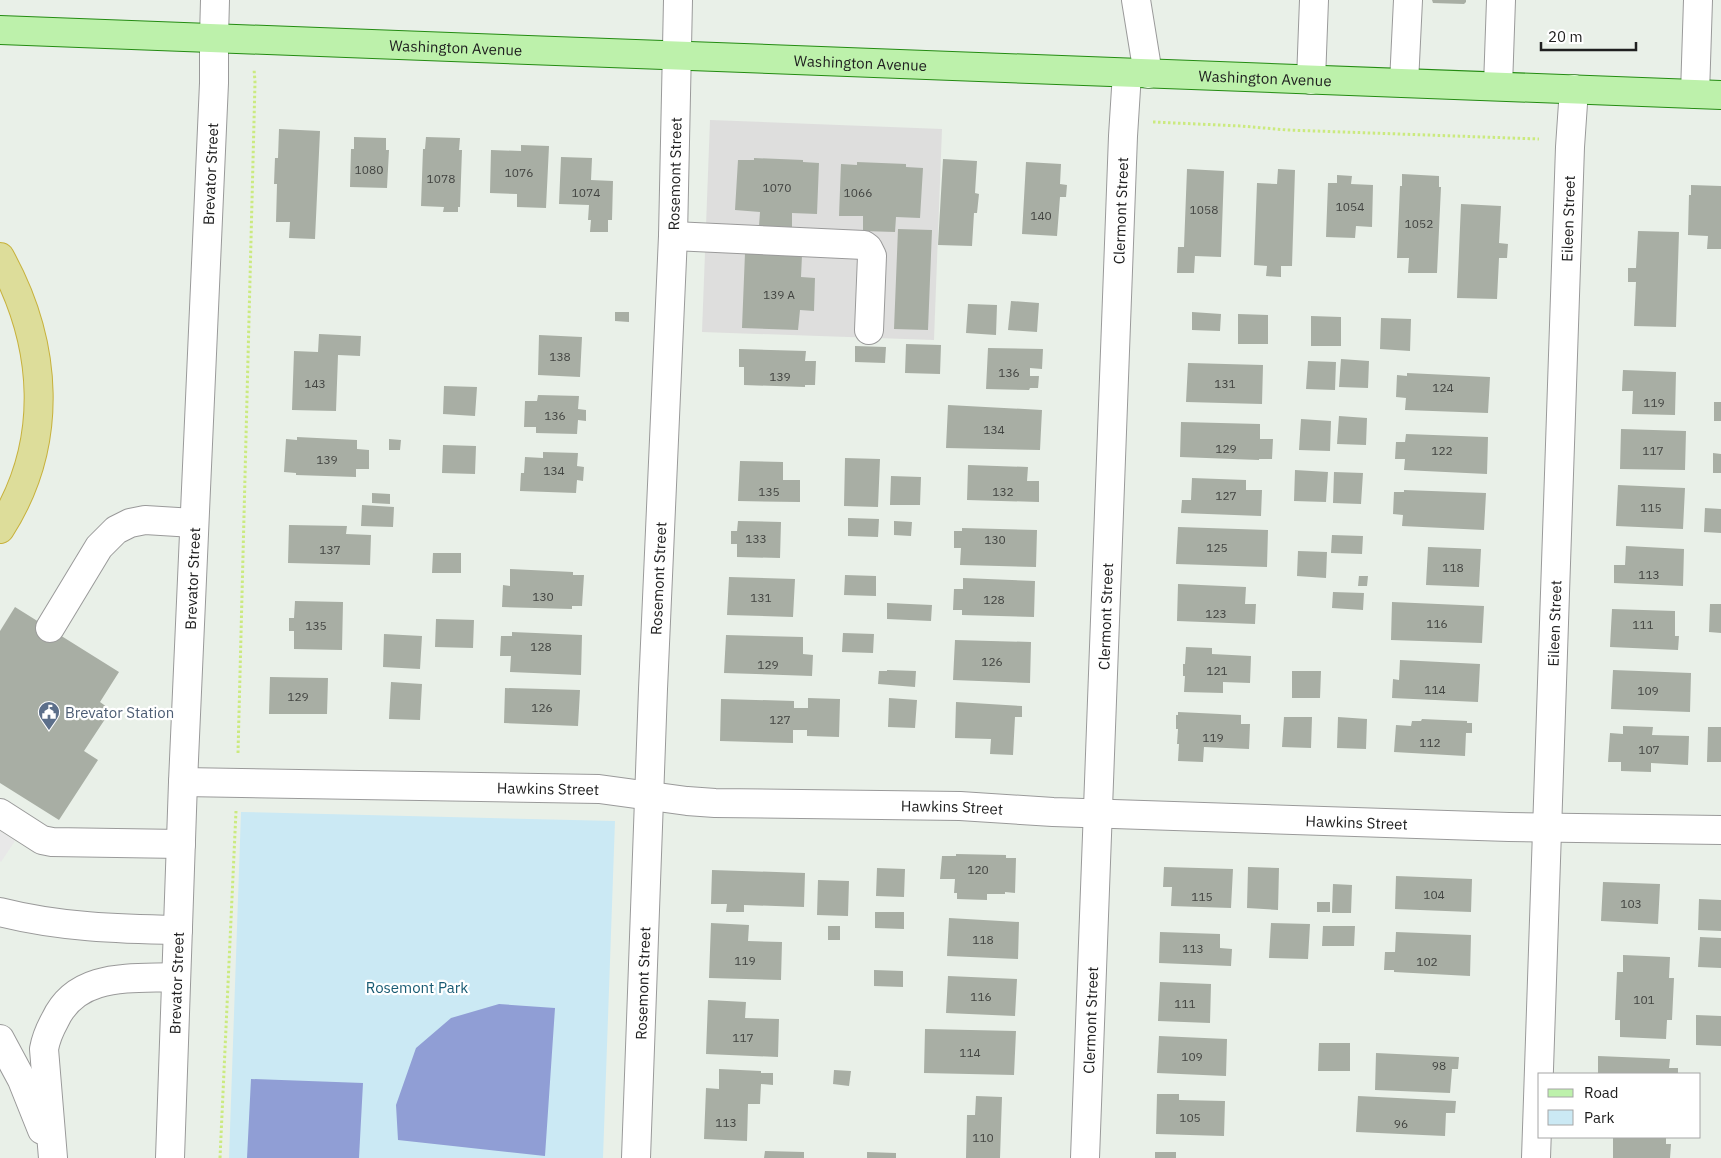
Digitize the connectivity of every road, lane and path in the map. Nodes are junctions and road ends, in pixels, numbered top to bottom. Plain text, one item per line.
1 (215, 0) edge
2 (678, 0) edge
3 (1136, 0) edge
4 (1314, 0) edge
5 (1408, 0) edge
6 (1501, 0) edge
7 (1698, 0) edge
8 (0, 30) edge
9 (214, 38) junction
10 (676, 56) junction
11 (1138, 73) junction
12 (1311, 80) junction
13 (255, 82) dead end
14 (1404, 83) junction
15 (1498, 86) junction
16 (1574, 89) junction
17 (1708, 94) edge
18 (1152, 122) dead end
19 (1539, 139) dead end
20 (673, 236) junction
21 (0, 256) edge
22 (869, 330) dead end
23 (194, 523) junction
24 (0, 529) edge
25 (50, 628) dead end
26 (238, 736) dead end
27 (183, 782) junction
28 (648, 796) junction
29 (236, 802) dead end
30 (0, 813) edge
31 (1098, 813) junction
32 (1548, 828) junction
33 (1721, 830) edge
34 (181, 844) junction
35 (0, 912) edge
36 (178, 930) junction
37 (175, 977) junction
38 (0, 1039) edge
39 (1539, 1073) edge
40 (1538, 1103) edge
41 (52, 1158) edge
42 (170, 1158) edge
43 (220, 1158) edge
44 (636, 1158) edge
45 (1085, 1158) edge
46 (1536, 1158) edge

1 - 9 street, Brevator Street
2 - 10 street, Rosemont Street
3 - 11 street, Clermont Street
4 - 12 street
5 - 14 street
6 - 15 street
7 - 17 street
8 - 9 main road, Washington Avenue
9 - 10 main road, Washington Avenue
9 - 23 street, Brevator Street
10 - 11 main road, Washington Avenue
10 - 20 street, Rosemont Street
11 - 12 main road, Washington Avenue
11 - 31 street, Clermont Street
12 - 14 main road, Washington Avenue
13 - 26 path
14 - 15 main road, Washington Avenue
15 - 16 main road, Washington Avenue
16 - 17 main road, Washington Avenue
16 - 32 street, Eileen Street
18 - 19 path
20 - 22 street
20 - 28 street, Rosemont Street
21 - 24 highway
23 - 25 street
23 - 27 street, Brevator Street
27 - 28 street, Hawkins Street
27 - 34 street, Brevator Street
28 - 31 street, Hawkins Street
28 - 44 street, Rosemont Street
29 - 43 path
30 - 34 street
31 - 32 street, Hawkins Street
31 - 45 street, Clermont Street
32 - 33 street, Hawkins Street
32 - 39 street, Eileen Street
34 - 36 street, Brevator Street
35 - 36 street
36 - 37 street, Brevator Street
37 - 41 street
37 - 42 street, Brevator Street
38 - 41 street
40 - 46 street, Eileen Street

